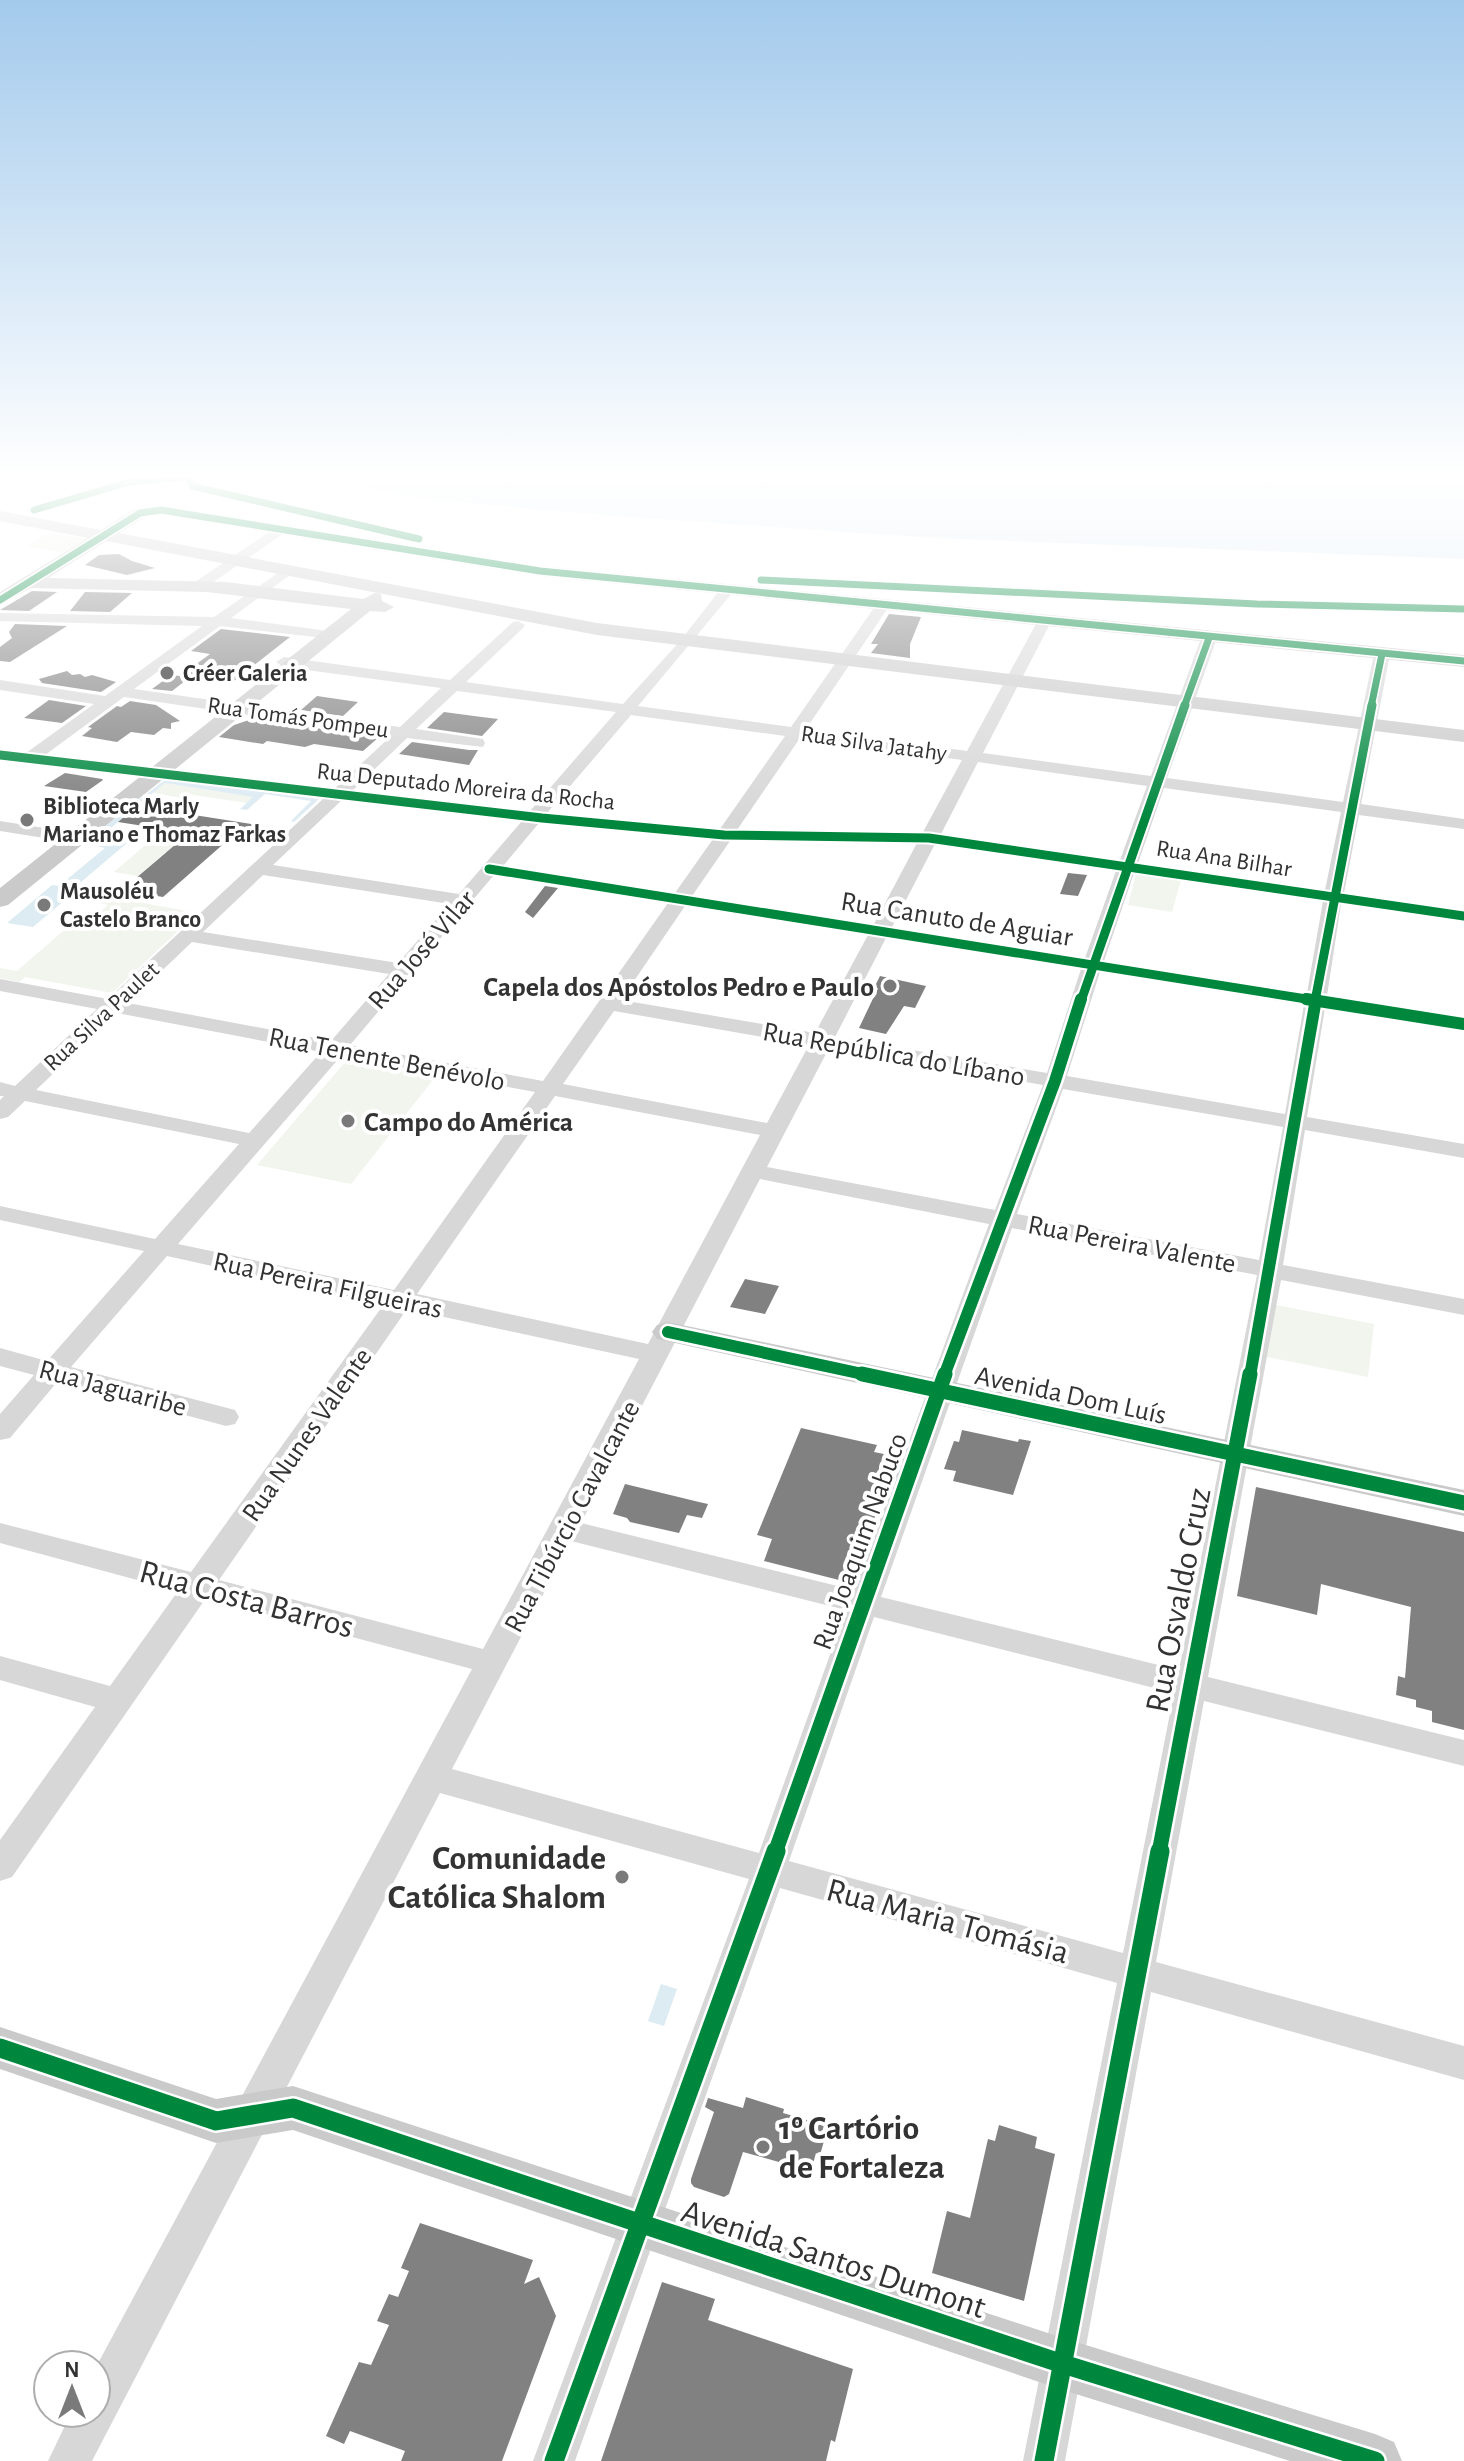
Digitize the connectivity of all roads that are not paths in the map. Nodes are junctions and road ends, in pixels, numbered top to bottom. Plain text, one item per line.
1 (261, 590) edge
2 (271, 590) edge
3 (345, 590) edge
4 (383, 590) edge
5 (727, 590) edge
6 (736, 590) edge
7 (371, 599) junction
8 (883, 605) junction
9 (0, 617) edge
10 (217, 622) junction
11 (1044, 622) junction
12 (518, 625) junction
13 (323, 635) junction
14 (1209, 638) junction
15 (684, 642) junction
16 (1382, 654) junction
17 (1464, 661) edge
18 (844, 662) junction
19 (289, 663) junction
20 (1012, 683) junction
21 (0, 685) edge
22 (452, 685) junction
23 (114, 697) junction
24 (1184, 704) junction
25 (233, 708) junction
26 (627, 709) junction
27 (1368, 728) junction
28 (401, 732) junction
29 (797, 733) junction
30 (1464, 736) edge
31 (477, 743) dead end
32 (1464, 743) edge
33 (0, 755) edge
34 (973, 757) junction
35 (30, 758) junction
36 (152, 773) junction
37 (1159, 782) junction
38 (336, 794) junction
39 (1352, 809) junction
40 (533, 817) junction
41 (1464, 824) edge
42 (0, 826) edge
43 (724, 835) junction
44 (71, 838) junction
45 (929, 838) junction
46 (1126, 866) junction
47 (257, 868) junction
48 (489, 869) junction
49 (0, 889) edge
50 (1334, 897) junction
51 (0, 900) edge
52 (463, 900) junction
53 (679, 900) junction
54 (1464, 916) edge
55 (881, 930) junction
56 (187, 935) junction
57 (1092, 965) junction
58 (403, 970) junction
59 (0, 985) edge
60 (1315, 1000) junction
61 (608, 1004) junction
62 (113, 1006) junction
63 (1464, 1024) edge
64 (823, 1041) junction
65 (335, 1048) junction
66 (1055, 1081) junction
67 (548, 1088) junction
68 (10, 1091) edge
69 (0, 1112) edge
70 (1294, 1122) junction
71 (775, 1131) junction
72 (252, 1140) junction
73 (1464, 1151) edge
74 (753, 1171) junction
75 (0, 1213) edge
76 (1005, 1218) junction
77 (160, 1247) junction
78 (1270, 1270) junction
79 (400, 1300) junction
80 (1464, 1307) edge
81 (662, 1343) junction
82 (0, 1357) edge
83 (52, 1370) junction
84 (939, 1391) junction
85 (226, 1417) dead end
86 (0, 1431) edge
87 (1234, 1453) junction
88 (1464, 1503) edge
89 (564, 1529) junction
90 (0, 1533) edge
91 (200, 1586) junction
92 (862, 1602) junction
93 (493, 1663) junction
94 (0, 1668) edge
95 (1189, 1687) junction
96 (119, 1701) junction
97 (1464, 1753) edge
98 (432, 1777) junction
99 (0, 1867) edge
100 (769, 1871) junction
101 (1135, 1971) junction
102 (0, 2048) edge
103 (1464, 2063) edge
104 (251, 2114) junction
105 (639, 2223) junction
106 (1063, 2364) junction
107 (112, 2379) edge
108 (86, 2429) edge
109 (69, 2461) edge
110 (554, 2461) edge
111 (1044, 2461) edge
112 (1375, 2461) edge

1 - 10 street
2 - 7 main road
3 - 7 main road
4 - 7 main road
5 - 15 street, Rua José Vilar
6 - 8 main road
7 - 12 main road
7 - 13 main road
7 - 15 main road
8 - 11 main road
8 - 18 street, Rua Nunes Valente
9 - 10 street
10 - 13 street
10 - 23 street
11 - 14 main road
11 - 20 street, Rua Tibúrcio Cavalcante
12 - 15 main road
12 - 22 street, Rua Silva Paulet
13 - 19 main road
14 - 16 main road
14 - 24 street, Rua Joaquim Nabuco
15 - 18 main road
15 - 26 street, Rua José Vilar
16 - 17 main road
16 - 27 street, Rua Osvaldo Cruz
18 - 20 main road
18 - 29 street, Rua Nunes Valente
19 - 22 street, Rua Silva Jatahy
19 - 25 main road
20 - 24 main road
20 - 34 street, Rua Tibúrcio Cavalcante
21 - 23 street, Rua Tomás Pompeu
22 - 26 street, Rua Silva Jatahy
22 - 28 street, Rua Silva Paulet
23 - 25 street, Rua Tomás Pompeu
23 - 35 street
24 - 27 main road
24 - 37 street, Rua Joaquim Nabuco
25 - 28 street, Rua Tomás Pompeu
25 - 36 main road
26 - 29 street, Rua Silva Jatahy
26 - 40 street, Rua José Vilar
27 - 30 main road
27 - 32 main road
27 - 39 street, Rua Osvaldo Cruz
28 - 31 street, Rua Tomás Pompeu
28 - 38 street, Rua Silva Paulet
29 - 34 street, Rua Silva Jatahy
29 - 43 street, Rua Nunes Valente
33 - 35 street, Rua Deputado Moreira da Rocha
34 - 37 street, Rua Silva Jatahy
34 - 45 street, Rua Tibúrcio Cavalcante
35 - 36 street, Rua Deputado Moreira da Rocha
36 - 38 street, Rua Deputado Moreira da Rocha
36 - 44 main road
37 - 39 street, Rua Silva Jatahy
37 - 46 street, Rua Joaquim Nabuco
38 - 40 street, Rua Deputado Moreira da Rocha
38 - 47 street, Rua Silva Paulet
39 - 41 street, Rua Silva Jatahy
39 - 50 street, Rua Osvaldo Cruz
40 - 43 street, Rua Deputado Moreira da Rocha
40 - 48 street, Rua José Vilar
42 - 44 street
43 - 45 street, Rua Deputado Moreira da Rocha
43 - 53 street, Rua Nunes Valente
44 - 49 main road
44 - 51 main road
45 - 46 street, Rua Ana Bilhar
45 - 55 street, Rua Tibúrcio Cavalcante
46 - 50 street, Rua Ana Bilhar
46 - 57 street, Rua Joaquim Nabuco
47 - 52 street
47 - 56 street, Rua Silva Paulet
48 - 52 street, Rua José Vilar
48 - 53 street, Rua Canuto de Aguiar
50 - 54 street, Rua Ana Bilhar
50 - 60 street, Rua Osvaldo Cruz
52 - 58 street, Rua José Vilar
53 - 55 street, Rua Canuto de Aguiar
53 - 61 street, Rua Nunes Valente
55 - 57 street, Rua Canuto de Aguiar
55 - 64 street, Rua Tibúrcio Cavalcante
56 - 58 street
56 - 62 street, Rua Silva Paulet
57 - 60 street, Rua Canuto de Aguiar
57 - 66 street, Rua Joaquim Nabuco
58 - 65 street, Rua José Vilar
59 - 62 street, Rua Tenente Benévolo
60 - 63 street, Rua Canuto de Aguiar
60 - 70 street, Rua Osvaldo Cruz
61 - 64 street, Rua República do Líbano
61 - 67 street, Rua Nunes Valente
62 - 65 street, Rua Tenente Benévolo
62 - 68 street, Rua Silva Paulet
64 - 66 street, Rua República do Líbano
64 - 71 street, Rua Tibúrcio Cavalcante
65 - 67 street, Rua Tenente Benévolo
65 - 72 street, Rua José Vilar
66 - 70 street, Rua República do Líbano
66 - 76 street, Rua Joaquim Nabuco
67 - 71 street, Rua Tenente Benévolo
67 - 79 street, Rua Nunes Valente
68 - 69 street, Rua Silva Paulet
68 - 72 street
70 - 73 street, Rua República do Líbano
70 - 78 street, Rua Osvaldo Cruz
71 - 74 street, Rua Tibúrcio Cavalcante
72 - 77 street, Rua José Vilar
74 - 76 street, Rua Pereira Valente
74 - 81 street, Rua Tibúrcio Cavalcante
75 - 77 street, Rua Pereira Filgueiras
76 - 78 street, Rua Pereira Valente
76 - 84 street, Rua Joaquim Nabuco
77 - 79 street, Rua Pereira Filgueiras
77 - 83 street, Rua José Vilar
78 - 80 street, Rua Pereira Valente
78 - 87 street, Rua Osvaldo Cruz
79 - 81 street, Rua Pereira Filgueiras
79 - 91 street, Rua Nunes Valente
81 - 84 main road, Avenida Dom Luís
81 - 89 street, Rua Tibúrcio Cavalcante
82 - 83 street, Rua Jaguaribe
83 - 85 street, Rua Jaguaribe
83 - 86 street, Rua José Vilar
84 - 87 main road, Avenida Dom Luís
84 - 92 street, Rua Joaquim Nabuco
87 - 88 main road, Avenida Dom Luís
87 - 95 street, Rua Osvaldo Cruz
89 - 92 street
89 - 93 street, Rua Tibúrcio Cavalcante
90 - 91 street, Rua Costa Barros
91 - 93 street, Rua Costa Barros
91 - 96 street, Rua Nunes Valente
92 - 95 street
92 - 100 street, Rua Joaquim Nabuco
93 - 98 street, Rua Tibúrcio Cavalcante
94 - 96 street
95 - 97 street
95 - 101 street, Rua Osvaldo Cruz
96 - 99 street, Rua Nunes Valente
98 - 100 street, Rua Maria Tomásia
98 - 104 street, Rua Tibúrcio Cavalcante
100 - 101 street, Rua Maria Tomásia
100 - 105 street, Rua Joaquim Nabuco
101 - 103 street, Rua Maria Tomásia
101 - 106 street, Rua Osvaldo Cruz
102 - 104 main road, Avenida Santos Dumont
104 - 105 main road, Avenida Santos Dumont
104 - 107 street, Rua Tibúrcio Cavalcante
105 - 106 main road, Avenida Santos Dumont
105 - 110 street, Rua Joaquim Nabuco
106 - 111 street, Rua Osvaldo Cruz
106 - 112 main road, Avenida Santos Dumont
108 - 109 street, Rua Tibúrcio Cavalcante

